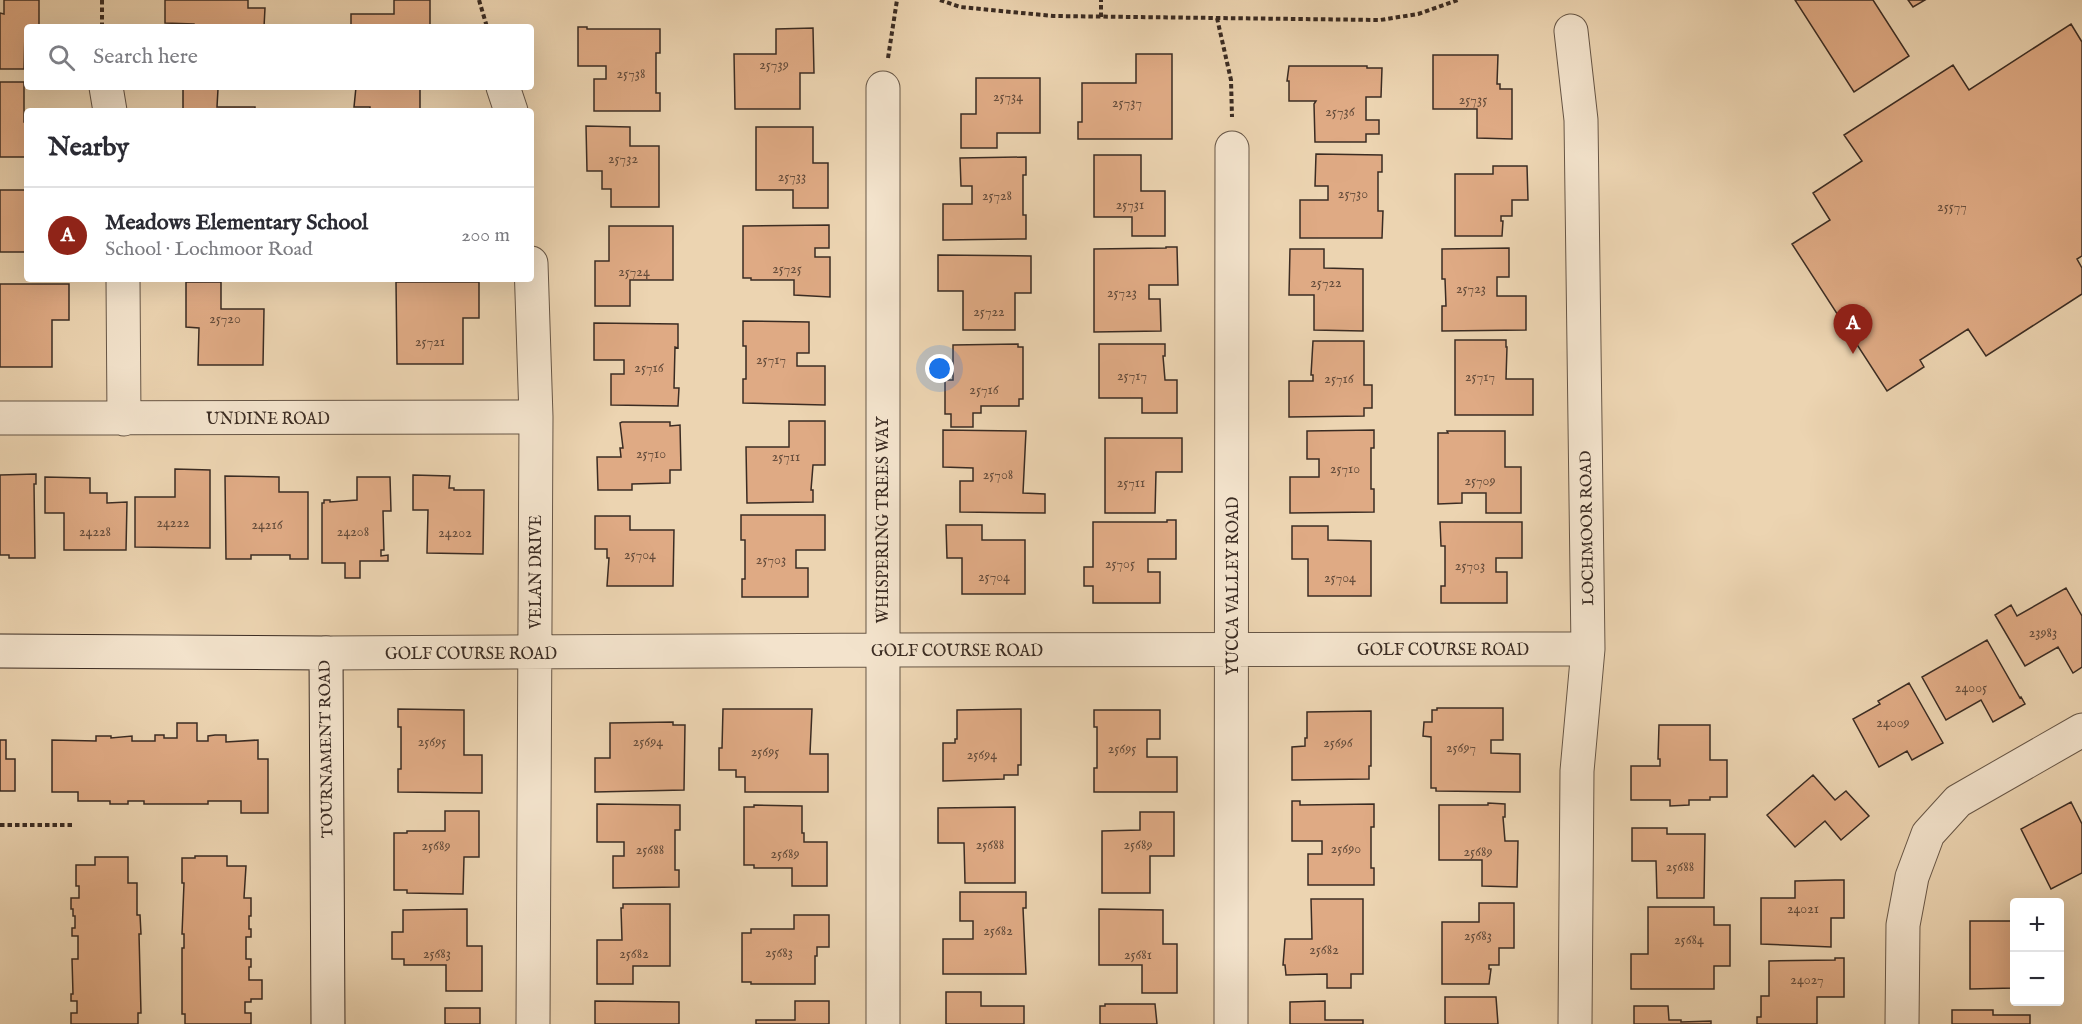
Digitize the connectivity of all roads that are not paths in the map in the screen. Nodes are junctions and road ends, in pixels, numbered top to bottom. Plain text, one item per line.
1 (1571, 31) dead end
2 (883, 88) road end
3 (106, 90) edge
4 (504, 90) edge
5 (110, 108) edge
6 (510, 108) edge
7 (1232, 148) road end
8 (123, 282) edge
9 (532, 282) edge
10 (536, 417) junction
11 (0, 418) edge
12 (124, 419) junction
13 (1588, 649) junction
14 (882, 650) junction
15 (1232, 650) junction
16 (0, 651) edge
17 (326, 653) junction
18 (534, 653) junction
19 (2082, 730) edge
20 (328, 1024) edge
21 (533, 1024) edge
22 (883, 1024) edge
23 (1232, 1024) edge
24 (1575, 1024) edge
25 (1902, 1024) edge

1 - 13 street, LOCHMOOR ROAD
2 - 14 street, WHISPERING TREES WAY
3 - 5 street
4 - 6 street
7 - 15 street, YUCCA VALLEY ROAD
8 - 12 street
9 - 10 street, VELAN DRIVE
10 - 12 street, UNDINE ROAD
10 - 18 street, VELAN DRIVE
11 - 12 street, UNDINE ROAD
13 - 15 street, GOLF COURSE ROAD
13 - 24 street, LOCHMOOR ROAD
14 - 15 street, GOLF COURSE ROAD
14 - 18 street, GOLF COURSE ROAD
14 - 22 street, WHISPERING TREES WAY
15 - 23 street, YUCCA VALLEY ROAD
16 - 17 street, TOURNAMENT ROAD
17 - 18 street, GOLF COURSE ROAD
17 - 20 street, TOURNAMENT ROAD
18 - 21 street, VELAN DRIVE
19 - 25 street

